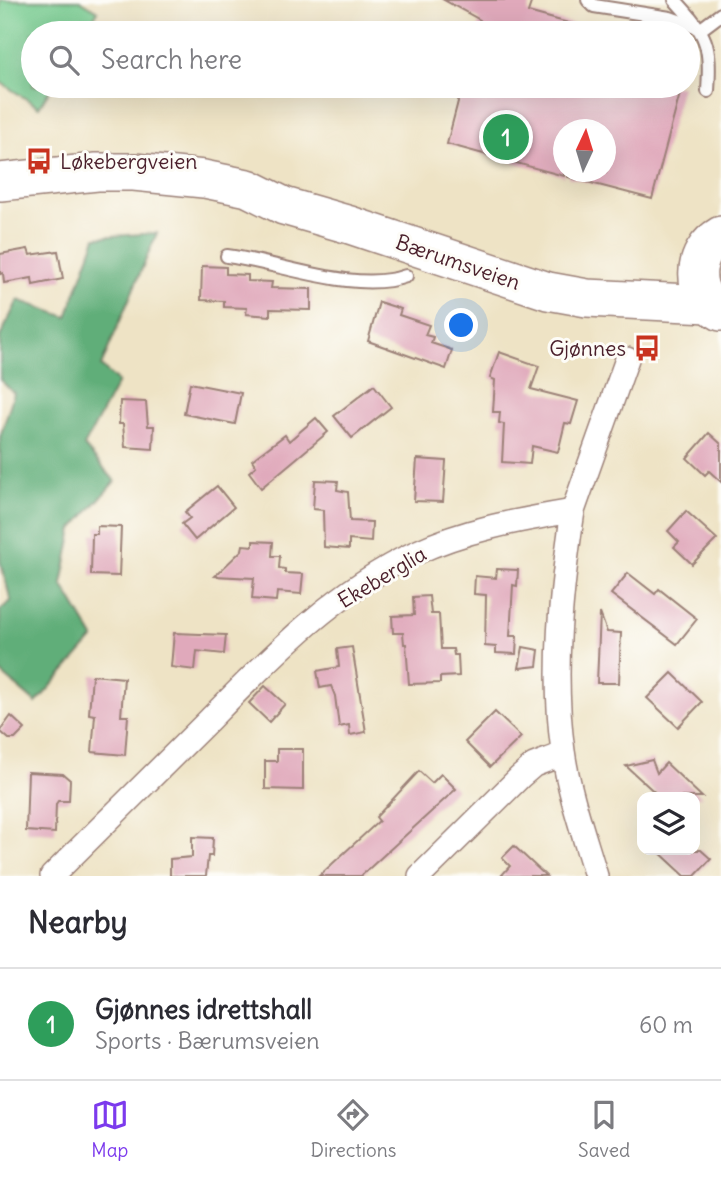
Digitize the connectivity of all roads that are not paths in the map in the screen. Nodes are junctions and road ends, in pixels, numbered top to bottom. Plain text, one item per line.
1 (588, 0) edge
2 (675, 0) edge
3 (721, 14) edge
4 (678, 21) edge
5 (694, 21) edge
6 (701, 29) joint
7 (708, 91) dead end
8 (0, 182) edge
9 (0, 198) edge
10 (284, 206) junction
11 (715, 241) edge
12 (227, 256) dead end
13 (406, 276) dead end
14 (635, 298) junction
15 (715, 308) edge
16 (626, 359) dead end
17 (573, 511) junction
18 (563, 754) junction
19 (52, 876) edge
20 (420, 876) edge
21 (596, 876) edge

1 - 4 lane
2 - 5 lane
3 - 6 lane
6 - 7 lane
8 - 10 main road, Bærumsveien
9 - 10 main road, Bærumsveien
10 - 14 main road, Bærumsveien
11 - 14 main road
11 - 15 main road
12 - 13 lane
14 - 15 main road, Bærumsveien
16 - 17 street
17 - 18 street
17 - 19 street, Ekeberglia
18 - 20 street
18 - 21 street

